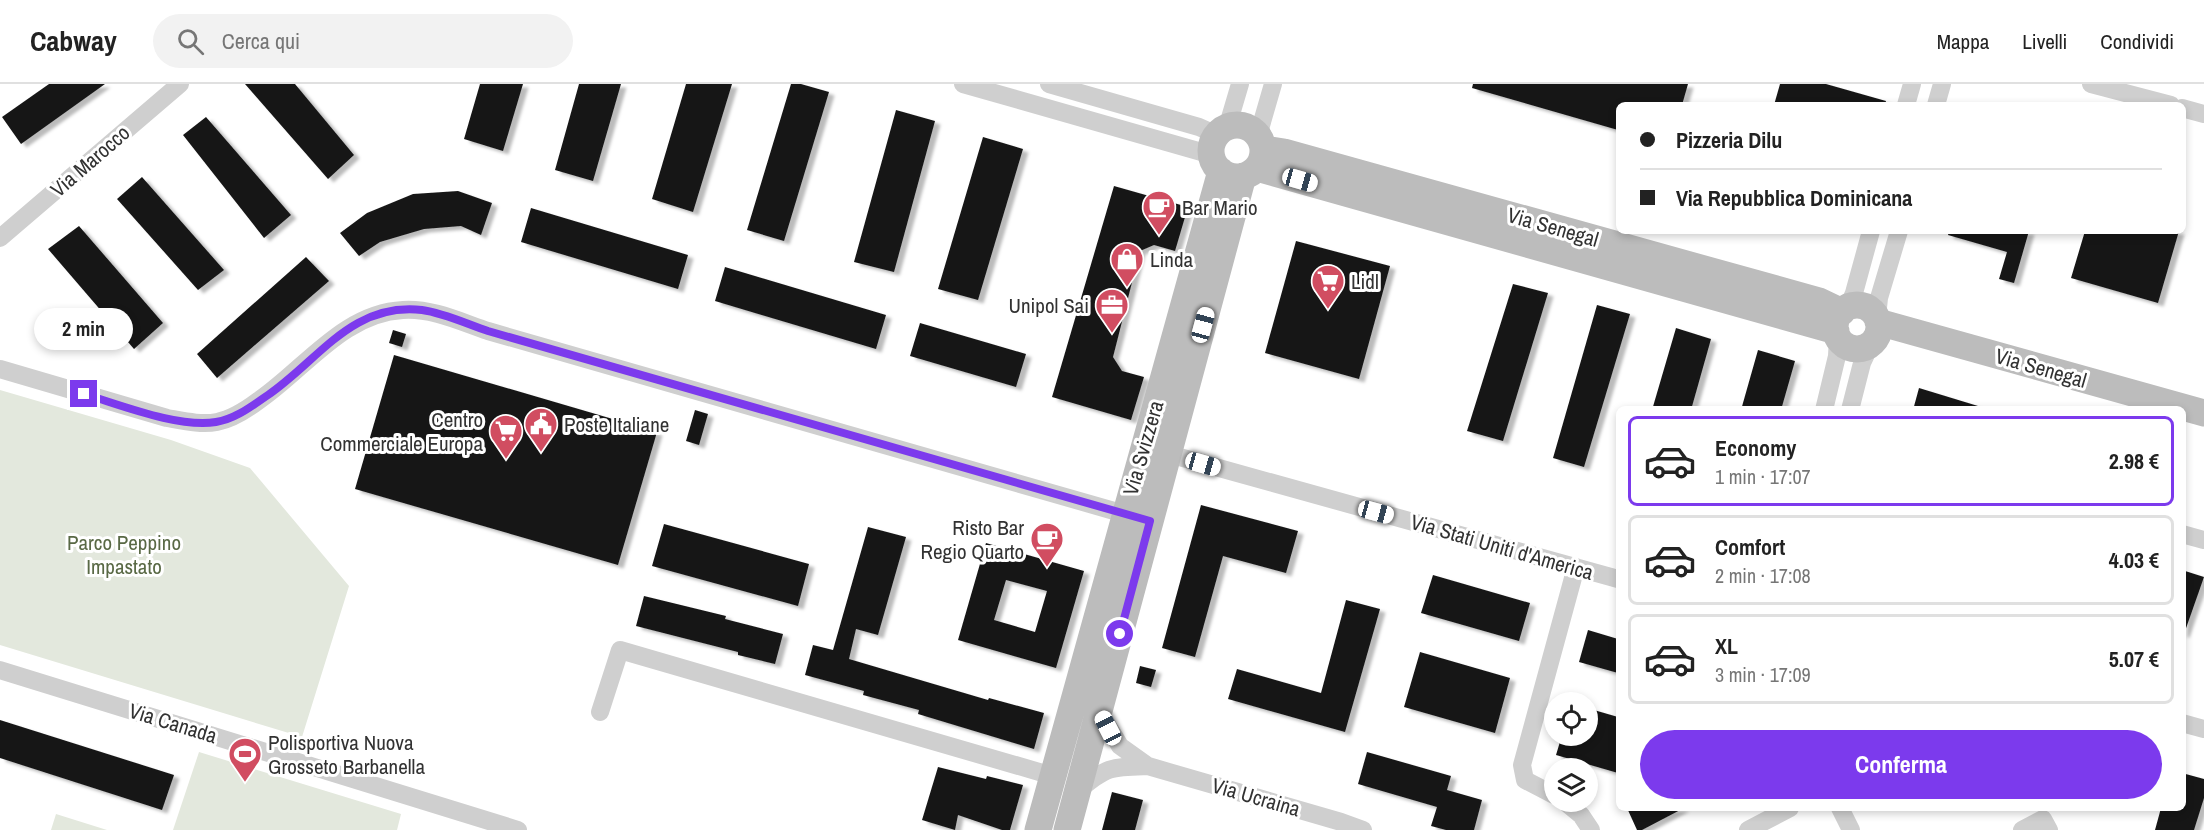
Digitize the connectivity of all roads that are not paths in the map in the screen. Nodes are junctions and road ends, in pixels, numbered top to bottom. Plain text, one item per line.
1 (180, 84) edge
2 (963, 84) edge
3 (1048, 84) edge
4 (1240, 84) edge
5 (1273, 84) edge
6 (1912, 84) edge
7 (1942, 84) edge
8 (2091, 84) edge
9 (1907, 102) edge
10 (1937, 102) edge
11 (2159, 102) edge
12 (2186, 109) edge
13 (2204, 114) edge
14 (1237, 152) junction
15 (1871, 234) edge
16 (1898, 234) edge
17 (0, 238) edge
18 (1841, 322) junction
19 (1875, 330) junction
20 (0, 369) edge
21 (1825, 406) edge
22 (1851, 406) edge
23 (2111, 406) edge
24 (2176, 406) edge
25 (2186, 408) edge
26 (2204, 413) edge
27 (2186, 427) edge
28 (2204, 432) edge
29 (1156, 450) junction
30 (1138, 517) junction
31 (2186, 535) edge
32 (2204, 540) edge
33 (1576, 567) junction
34 (1616, 578) edge
35 (0, 670) edge
36 (600, 712) dead end
37 (1100, 713) junction
38 (2186, 724) edge
39 (2204, 729) edge
40 (1148, 766) junction
41 (1053, 776) junction
42 (1079, 790) junction
43 (1544, 790) edge
44 (1785, 811) edge
45 (1842, 811) edge
46 (1577, 812) edge
47 (2043, 819) edge
48 (518, 830) edge
49 (1038, 830) edge
50 (1067, 830) edge
51 (1364, 830) edge
52 (1591, 830) edge
53 (1748, 830) edge
54 (1851, 830) edge
55 (2022, 830) edge

1 - 17 street, Via Marocco
2 - 14 street, Via Senegal
3 - 14 street, Via Senegal
4 - 14 street, Via Svizzera
5 - 14 street, Via Svizzera
6 - 9 street
7 - 10 street
8 - 11 street
12 - 13 street
14 - 18 main road, Via Senegal
14 - 29 main road, Via Svizzera
15 - 18 street
16 - 19 street
18 - 19 main road
18 - 19 main road
18 - 21 street
19 - 22 street
19 - 23 main road, Via Senegal
19 - 24 main road, Via Senegal
20 - 30 street
25 - 26 main road, Via Senegal
27 - 28 main road
29 - 30 main road, Via Svizzera
29 - 33 street, Via Stati Uniti d'America
30 - 37 main road, Via Svizzera
30 - 41 main road, Via Svizzera
31 - 32 street
33 - 34 street, Via Stati Uniti d'America
33 - 43 street
35 - 48 street, Via Canada
36 - 41 street
37 - 40 street, Via Ucraina
37 - 42 main road, Via Svizzera
38 - 39 street
40 - 42 street, Via Ucraina
40 - 51 street, Via Ucraina
41 - 49 main road, Via Svizzera
42 - 50 main road, Via Svizzera
44 - 53 street
45 - 54 street
46 - 52 street
47 - 55 street

